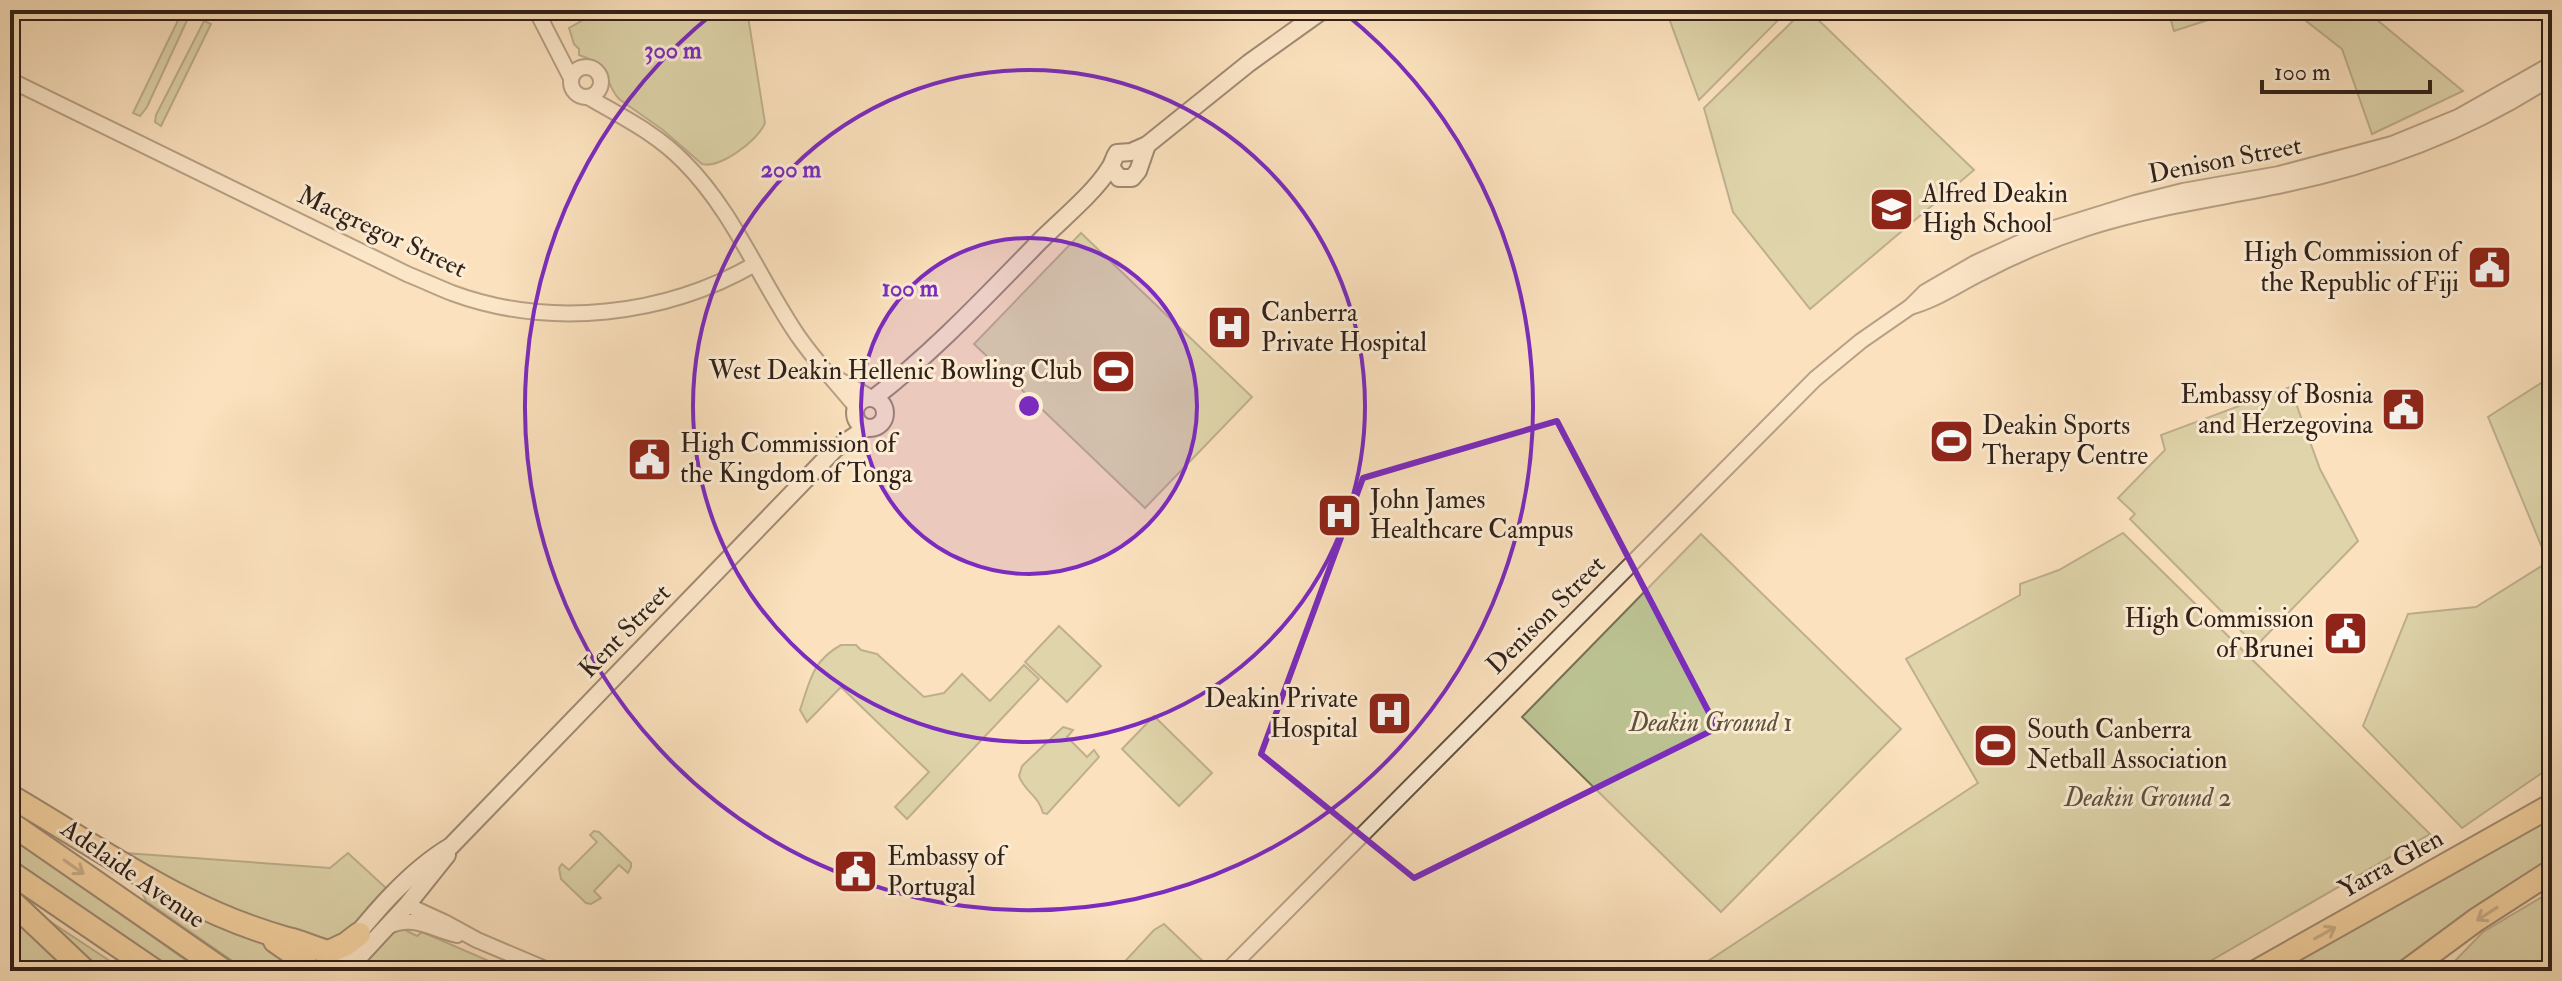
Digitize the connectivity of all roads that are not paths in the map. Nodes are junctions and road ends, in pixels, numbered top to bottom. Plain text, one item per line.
1 (536, 10) edge
2 (1323, 10) edge
3 (558, 50) junction
4 (2552, 64) edge
5 (583, 67) junction
6 (2552, 77) edge
7 (571, 78) junction
8 (10, 80) edge
9 (601, 82) junction
10 (588, 97) junction
11 (621, 114) junction
12 (1135, 158) junction
13 (1115, 172) junction
14 (755, 264) junction
15 (1910, 307) junction
16 (914, 368) junction
17 (829, 374) junction
18 (872, 398) junction
19 (855, 411) junction
20 (885, 414) junction
21 (866, 428) junction
22 (835, 449) junction
23 (2552, 795) edge
24 (10, 796) edge
25 (2552, 805) edge
26 (10, 823) edge
27 (451, 846) junction
28 (2552, 871) edge
29 (10, 872) edge
30 (2404, 890) junction
31 (10, 900) edge
32 (407, 905) junction
33 (365, 926) junction
34 (387, 927) junction
35 (257, 931) junction
36 (477, 940) junction
37 (85, 971) edge
38 (155, 971) edge
39 (224, 971) edge
40 (311, 971) edge
41 (327, 971) edge
42 (346, 971) edge
43 (550, 971) edge
44 (1227, 971) edge
45 (2257, 971) edge
46 (2407, 971) edge

1 - 3 street
2 - 12 main road
3 - 5 street
3 - 7 street
4 - 15 street, Denison Street
5 - 7 street
5 - 9 street
6 - 15 street, Denison Street
7 - 10 street
8 - 14 street, Macgregor Street
9 - 10 street
9 - 11 street
10 - 11 street
11 - 14 street
12 - 13 main road
12 - 13 main road
13 - 16 main road
14 - 17 street
15 - 44 street, Denison Street
16 - 18 main road
16 - 20 main road
17 - 18 street
17 - 19 street
18 - 19 main road
18 - 20 main road
19 - 21 main road
19 - 22 main road, Kent Street
20 - 21 main road
21 - 22 main road, Kent Street
22 - 27 main road, Kent Street
23 - 30 highway
24 - 35 highway
25 - 30 highway, Yarra Glen
26 -> 39 highway, Adelaide Avenue
27 - 32 main road, Kent Street
27 - 33 main road, Kent Street
28 -> 46 highway
29 - 38 highway
45 -> 30 highway, Yarra Glen
31 - 37 highway
32 - 33 main road
32 - 34 main road, Kent Street
32 - 36 street
33 - 35 highway
33 - 41 main road, Kent Street
34 - 36 street
34 - 42 main road, Kent Street
35 - 40 highway
36 - 43 street

